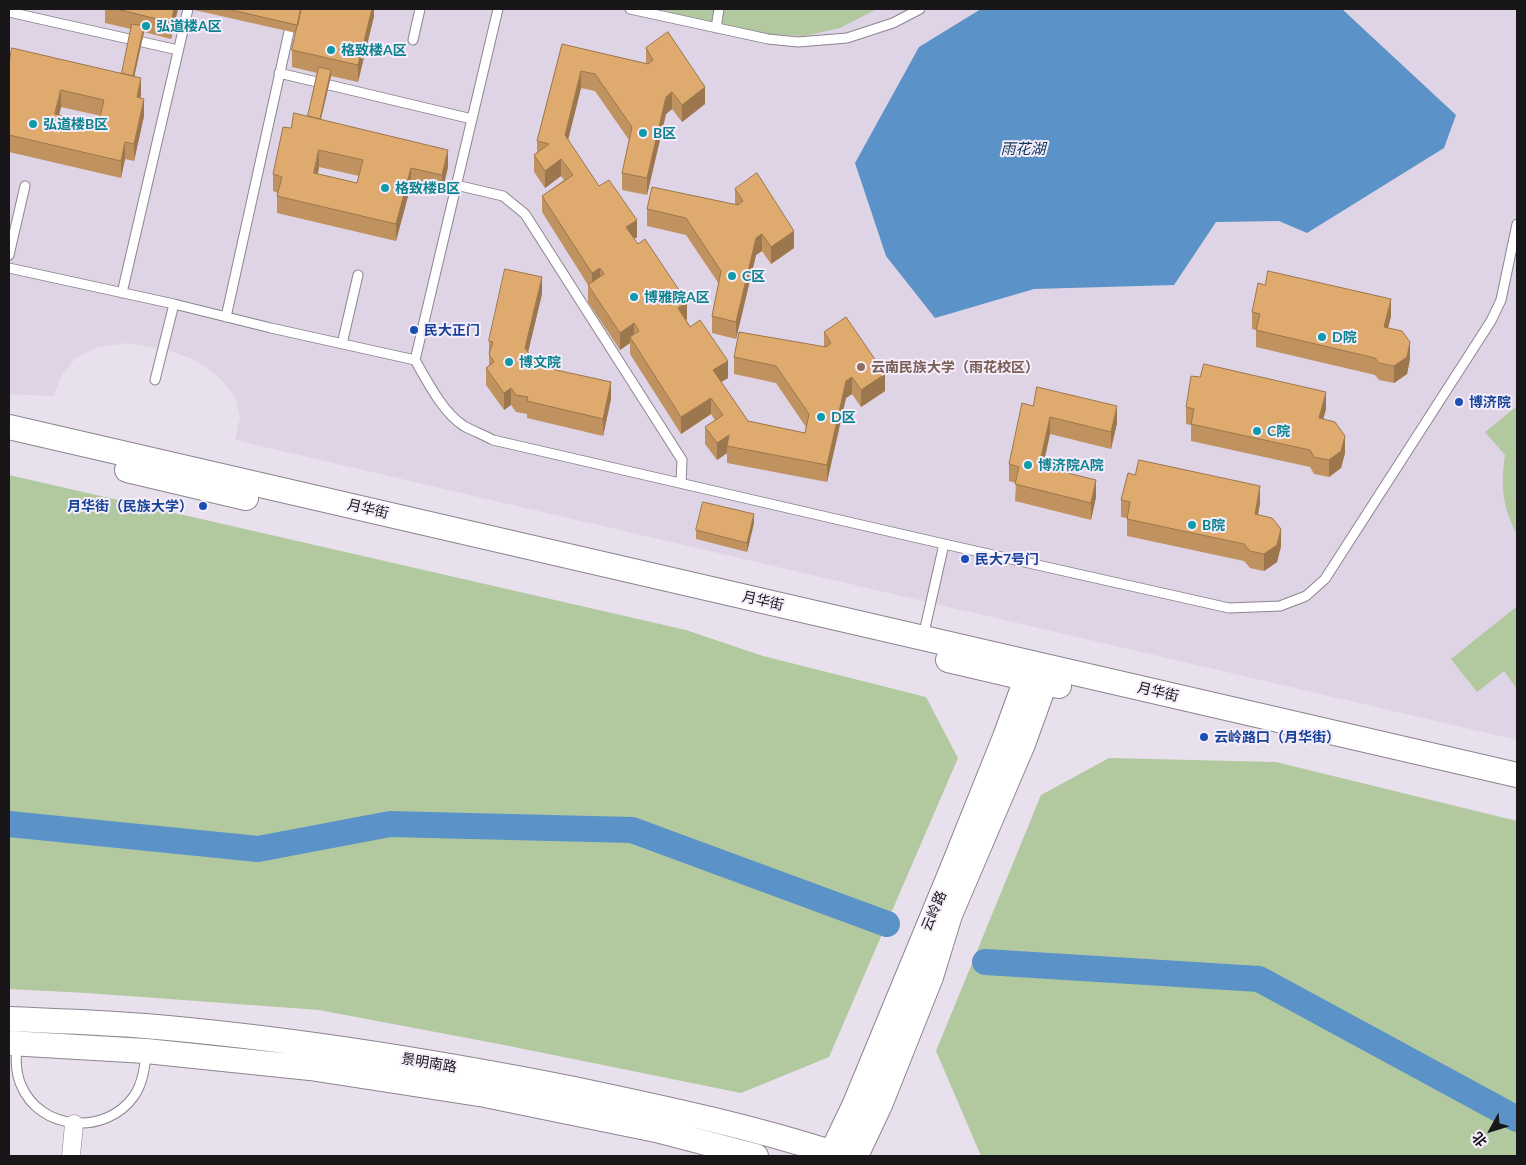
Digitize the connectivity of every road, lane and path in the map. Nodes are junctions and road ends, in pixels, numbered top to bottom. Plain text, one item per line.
1 (188, 9) edge
2 (294, 9) edge
3 (420, 9) edge
4 (498, 9) edge
5 (630, 9) edge
6 (719, 9) edge
7 (920, 9) edge
8 (9, 12) edge
9 (716, 28) junction
10 (413, 40) dead end
11 (178, 50) junction
12 (279, 74) junction
13 (472, 119) junction
14 (456, 185) junction
15 (25, 186) dead end
16 (1517, 224) edge
17 (9, 256) edge
18 (9, 268) edge
19 (358, 275) dead end
20 (122, 293) junction
21 (174, 304) junction
22 (226, 317) junction
23 (342, 344) junction
24 (415, 360) junction
25 (155, 380) dead end
26 (9, 427) edge
27 (9, 443) edge
28 (681, 483) junction
29 (944, 544) junction
30 (922, 638) junction
31 (1038, 673) junction
32 (1517, 775) edge
33 (1517, 791) edge
34 (9, 1019) edge
35 (13, 1043) edge
36 (146, 1051) junction
37 (74, 1124) junction
38 (834, 1155) edge
39 (71, 1156) edge
40 (756, 1156) edge
41 (856, 1156) edge

1 - 11 lane
2 - 12 lane
3 - 10 lane
4 - 13 lane
5 - 9 lane
6 - 9 lane
7 - 9 lane
8 - 11 lane
11 - 20 lane
12 - 13 lane
12 - 22 lane
13 - 14 lane
14 - 24 lane
14 - 28 lane
15 - 17 lane
16 - 29 lane
18 - 20 lane
19 - 23 lane
20 - 21 lane
21 - 22 lane
21 - 25 lane
22 - 23 lane
23 - 24 lane
24 - 28 lane
26 - 30 street, 月华街
27 - 31 street, 月华街
28 - 29 lane
29 - 30 lane
30 - 31 street, 月华街
31 - 32 street, 月华街
31 - 33 street, 月华街
31 - 38 street, 云岭路
31 - 41 street, 云岭路
34 - 38 street, 景明南路
35 - 36 street, 景明南路
35 - 37 lane
36 - 37 lane
36 - 40 street, 景明南路
37 - 39 street

